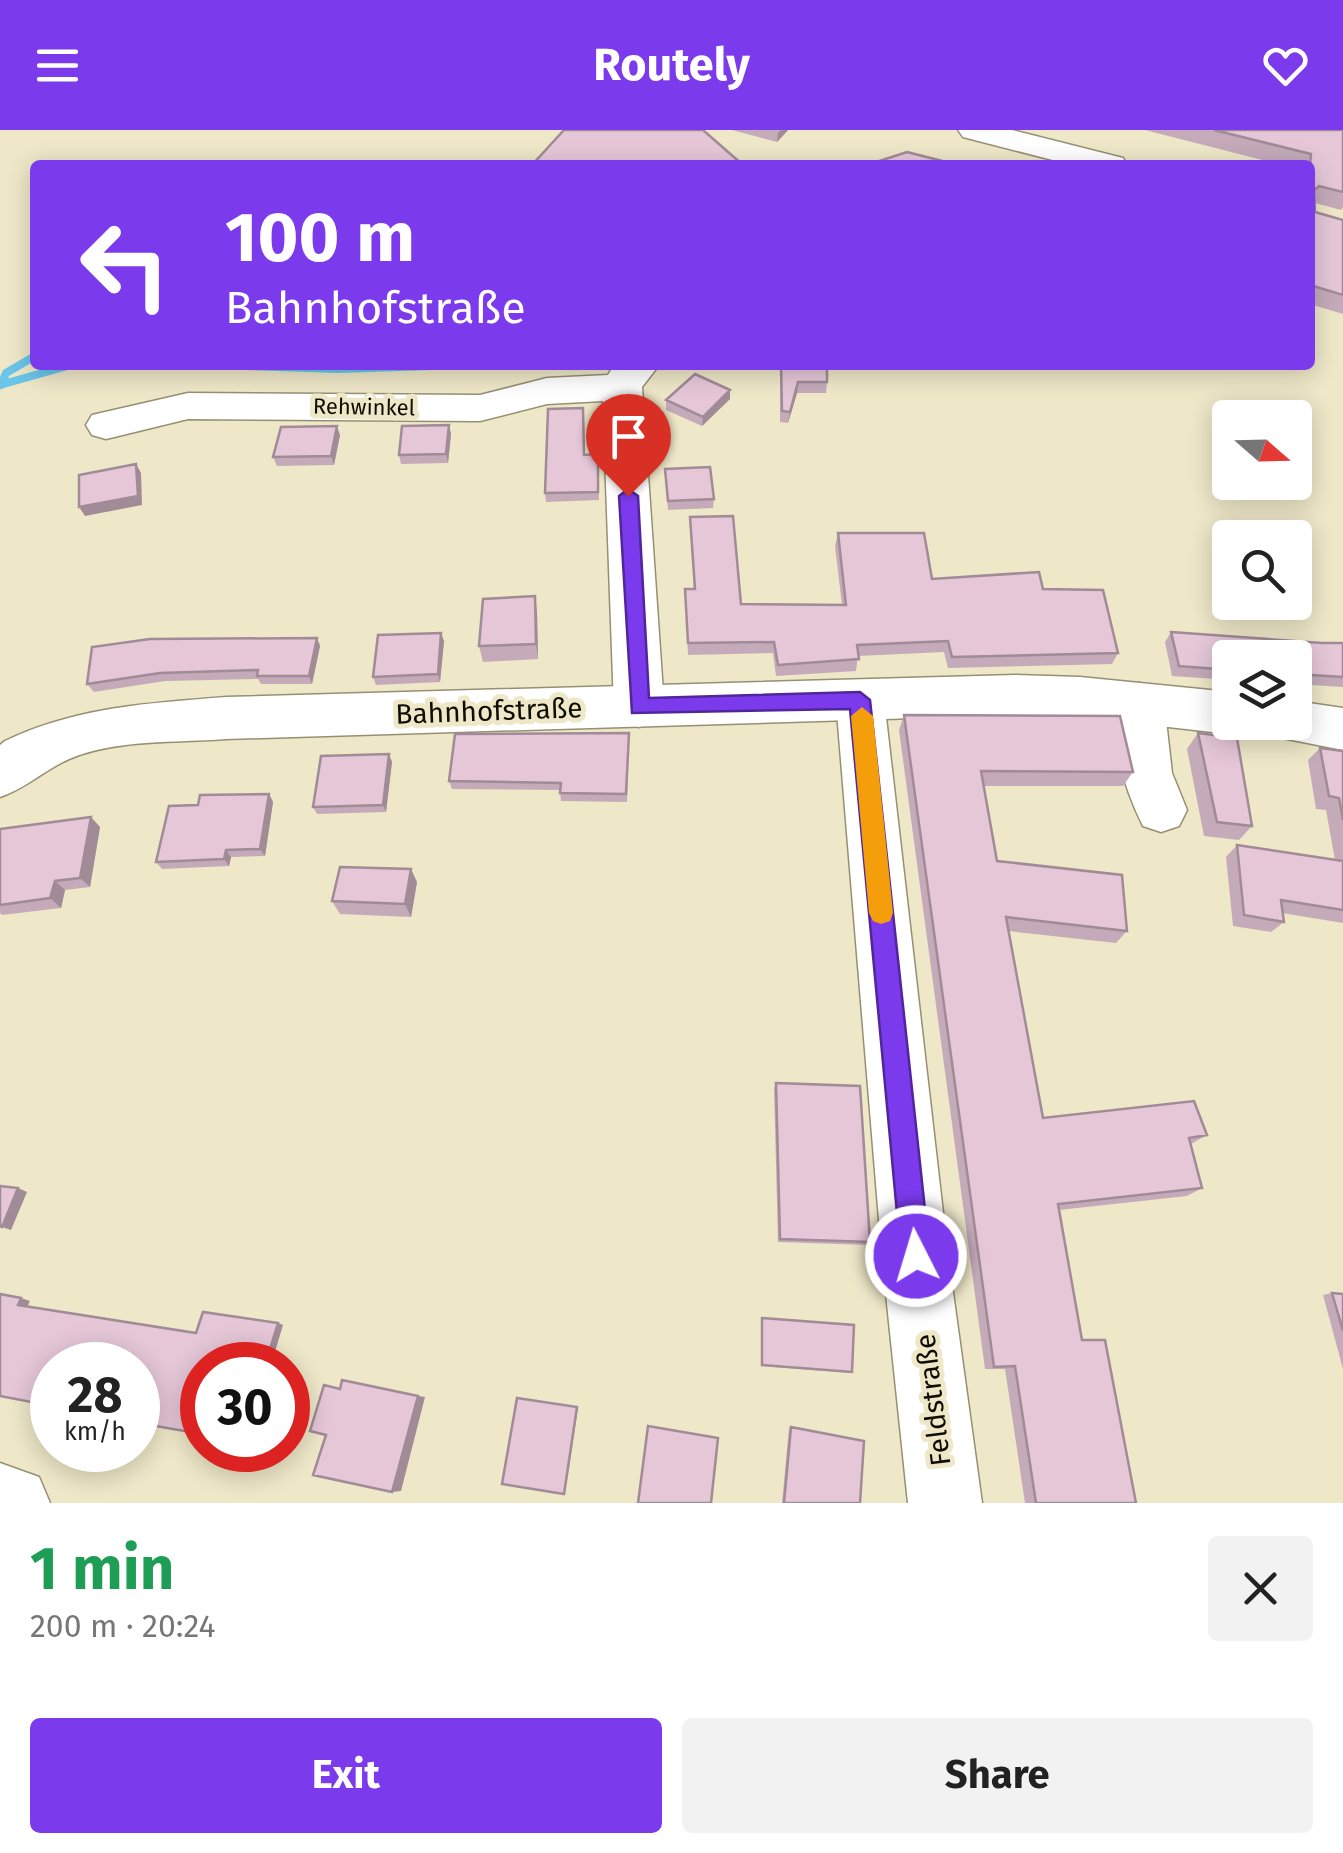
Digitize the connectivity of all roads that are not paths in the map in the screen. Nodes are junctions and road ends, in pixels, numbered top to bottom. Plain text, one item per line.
1 (974, 130) edge
2 (1091, 160) edge
3 (631, 376) edge
4 (106, 425) dead end
5 (860, 700) junction
6 (1138, 703) junction
7 (639, 707) junction
8 (1212, 712) edge
9 (1312, 724) edge
10 (1343, 729) edge
11 (0, 775) edge
12 (1161, 810) dead end
13 (0, 1500) edge
14 (13, 1503) edge
15 (945, 1503) edge

1 - 2 street
3 - 4 street, Rehwinkel
3 - 7 street, Rehwinkel
5 - 6 main road, Bahnhofstraße
5 - 7 main road, Bahnhofstraße
5 - 15 street, Feldstraße
6 - 8 main road, Bahnhofstraße
6 - 12 street
7 - 11 main road, Bahnhofstraße
9 - 10 main road
13 - 14 street

